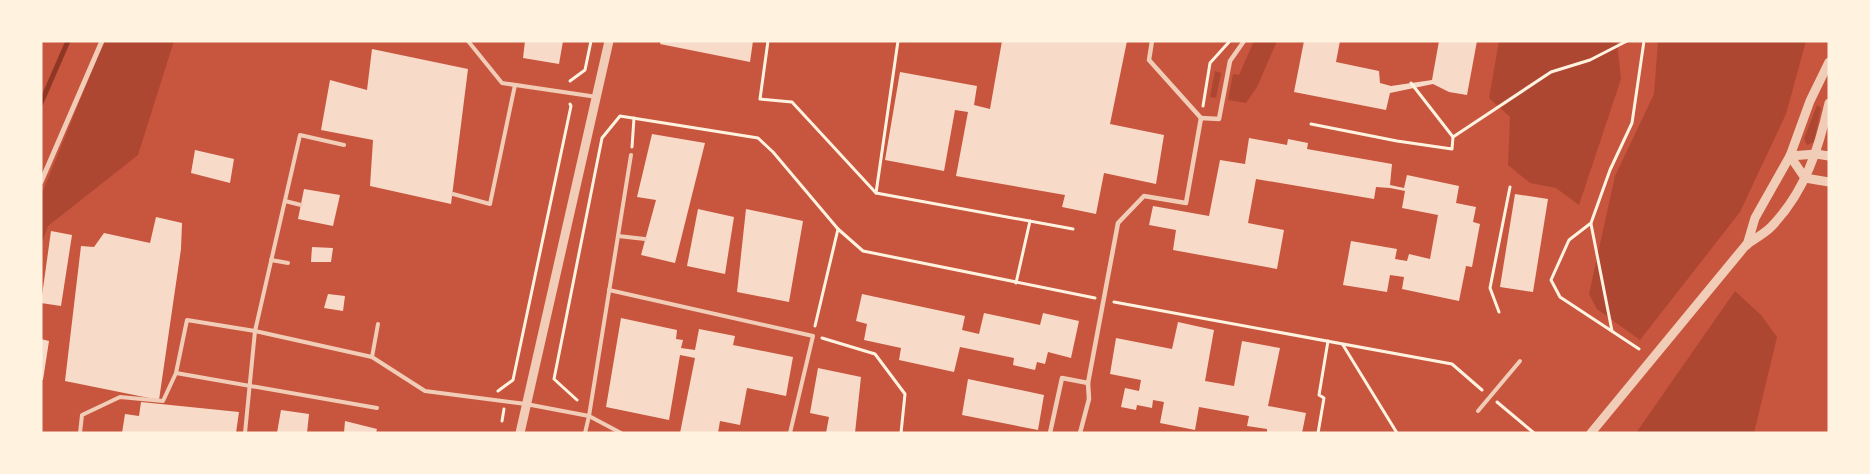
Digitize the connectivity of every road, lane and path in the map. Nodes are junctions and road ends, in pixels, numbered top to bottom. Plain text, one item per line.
1 (102, 41) edge
2 (468, 41) edge
3 (591, 41) edge
4 (609, 41) edge
5 (768, 41) edge
6 (898, 41) edge
7 (1152, 41) edge
8 (1229, 41) edge
9 (1244, 41) edge
10 (1626, 41) edge
11 (1644, 41) edge
12 (1829, 62) edge
13 (1829, 70) edge
14 (570, 81) dead end
15 (1411, 83) dead end
16 (515, 85) junction
17 (1206, 88) dead end
18 (597, 97) junction
19 (568, 101) dead end
20 (1829, 103) edge
21 (634, 118) junction
22 (1202, 118) junction
23 (1311, 124) dead end
24 (1453, 137) junction
25 (344, 145) dead end
26 (1816, 154) junction
27 (631, 155) joint
28 (1790, 156) junction
29 (1829, 156) edge
30 (1805, 178) junction
31 (41, 182) edge
32 (1829, 182) edge
33 (1510, 187) dead end
34 (876, 193) junction
35 (453, 194) dead end
36 (285, 201) junction
37 (301, 205) dead end
38 (1030, 221) junction
39 (1591, 223) junction
40 (838, 229) junction
41 (1073, 230) dead end
42 (618, 236) junction
43 (645, 240) dead end
44 (1746, 245) junction
45 (271, 260) junction
46 (288, 263) dead end
47 (1016, 283) junction
48 (609, 290) junction
49 (1099, 299) dead end
50 (1107, 300) dead end
51 (1499, 312) dead end
52 (378, 324) dead end
53 (255, 331) junction
54 (1612, 331) junction
55 (813, 336) junction
56 (1328, 341) junction
57 (1342, 344) junction
58 (1639, 348) dead end
59 (372, 357) junction
60 (1520, 361) dead end
61 (176, 373) junction
62 (1088, 383) junction
63 (250, 386) junction
64 (498, 391) dead end
65 (1490, 396) junction
66 (577, 400) dead end
67 (526, 404) junction
68 (377, 408) dead end
69 (1478, 411) dead end
70 (589, 416) junction
71 (80, 433) edge
72 (245, 433) edge
73 (520, 433) edge
74 (586, 433) edge
75 (621, 433) edge
76 (790, 433) edge
77 (901, 433) edge
78 (1050, 433) edge
79 (1080, 433) edge
80 (1318, 433) edge
81 (1397, 433) edge
82 (1534, 433) edge
83 (1591, 433) edge

1 - 31 street
2 - 16 lane
3 - 14 path
4 - 18 street
5 - 34 path
6 - 34 path
7 - 22 street
8 - 17 path
9 - 22 street
10 - 24 path
11 - 39 path
12 - 13 street
12 - 28 street
15 - 24 path
16 - 18 lane
16 - 35 lane
18 - 67 street
19 - 64 path
20 - 26 street
21 - 27 path
21 - 40 path
21 - 66 path
22 - 62 street
23 - 24 path
25 - 36 lane
26 - 28 street
26 - 29 street
26 - 30 street
27 - 42 lane
28 - 30 street
28 - 44 street
30 - 32 street
30 - 44 street
33 - 51 path
34 - 38 path
36 - 37 lane
36 - 45 lane
38 - 41 path
38 - 47 path
39 - 54 path
39 - 54 path
40 - 47 path
40 - 55 path
42 - 43 lane
42 - 48 lane
44 - 83 street
45 - 46 lane
45 - 53 lane
47 - 49 path
48 - 55 lane
48 - 70 lane
50 - 56 path
52 - 59 lane
53 - 59 lane
53 - 61 lane
53 - 63 lane
54 - 58 path
55 - 76 lane
55 - 77 path
56 - 57 path
56 - 80 path
57 - 65 path
57 - 81 path
59 - 67 lane
60 - 65 lane
61 - 63 lane
61 - 71 lane
62 - 78 street
62 - 79 street
63 - 68 lane
63 - 72 lane
65 - 69 lane
65 - 82 path
67 - 70 lane
67 - 73 street
70 - 74 lane
70 - 75 lane

